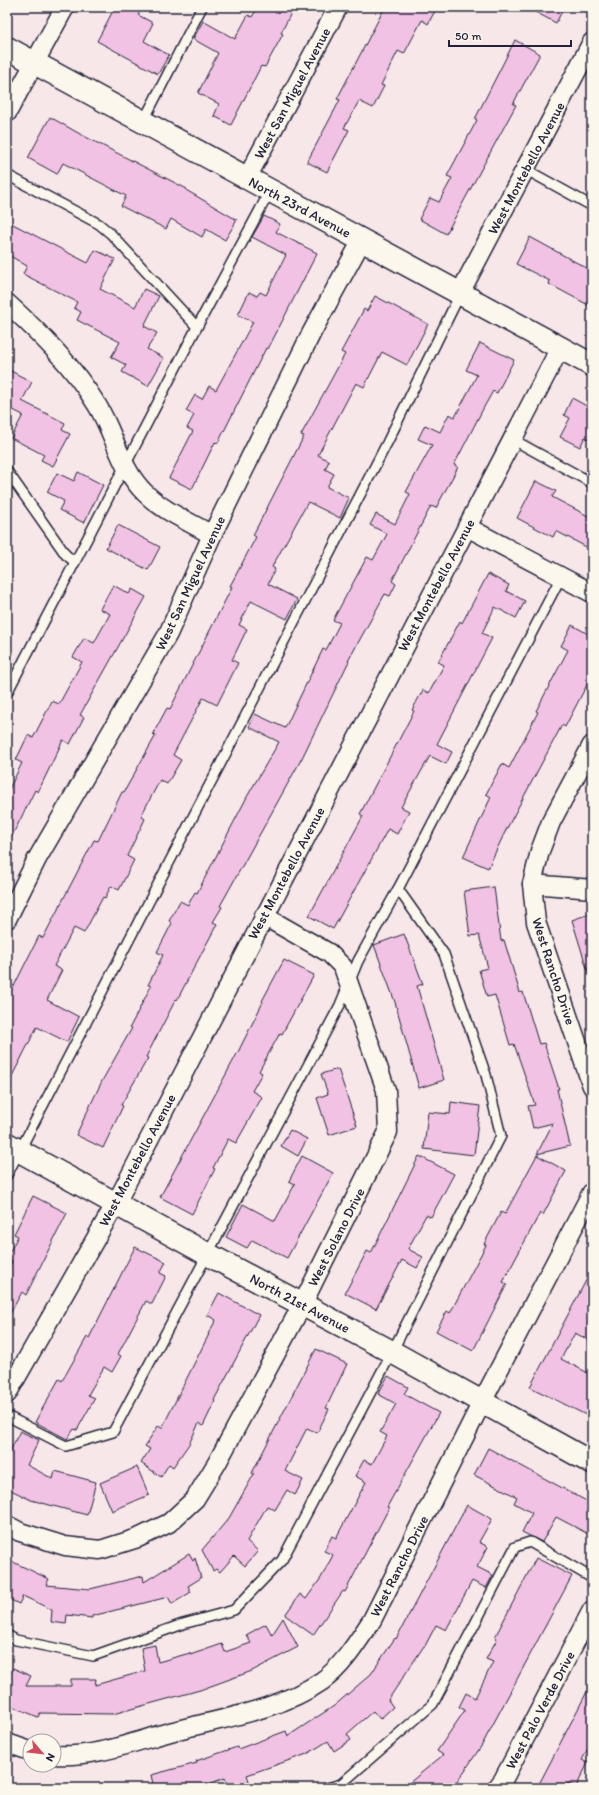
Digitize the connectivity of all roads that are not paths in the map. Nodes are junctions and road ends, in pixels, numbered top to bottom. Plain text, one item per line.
1 (65, 7) edge
2 (202, 7) edge
3 (338, 7) edge
4 (592, 42) edge
5 (7, 48) edge
6 (35, 64) junction
7 (7, 113) edge
8 (143, 122) junction
9 (525, 169) junction
10 (7, 175) edge
11 (247, 178) junction
12 (270, 191) junction
13 (592, 206) edge
14 (362, 240) junction
15 (460, 293) junction
16 (7, 303) edge
17 (197, 327) junction
18 (560, 348) junction
19 (592, 365) edge
20 (512, 440) junction
21 (125, 468) junction
22 (7, 471) edge
23 (592, 483) edge
24 (467, 527) junction
25 (212, 535) junction
26 (75, 562) junction
27 (561, 577) junction
28 (592, 593) edge
29 (7, 693) edge
30 (592, 745) edge
31 (532, 884) junction
32 (398, 889) junction
33 (592, 889) edge
34 (264, 916) junction
35 (7, 919) edge
36 (349, 984) junction
37 (592, 1086) edge
38 (13, 1148) edge
39 (7, 1175) edge
40 (592, 1192) edge
41 (116, 1203) junction
42 (207, 1254) junction
43 (302, 1305) junction
44 (392, 1352) junction
45 (7, 1394) edge
46 (482, 1402) junction
47 (7, 1416) edge
48 (592, 1463) edge
49 (7, 1525) edge
50 (592, 1578) edge
51 (592, 1610) edge
52 (7, 1635) edge
53 (7, 1743) edge
54 (22, 1748) edge
55 (62, 1755) edge
56 (327, 1788) edge
57 (497, 1788) edge

1 - 6 street
2 - 8 lane
3 - 11 street, West San Miguel Avenue
4 - 9 street, West Montebello Avenue
5 - 6 street, North 23rd Avenue
6 - 7 street
6 - 8 street, North 23rd Avenue
8 - 11 street, North 23rd Avenue
9 - 13 lane
9 - 15 street, West Montebello Avenue
10 - 17 lane
11 - 12 street, North 23rd Avenue
12 - 14 street, North 23rd Avenue
12 - 17 lane
14 - 15 street, North 23rd Avenue
14 - 25 street, West San Miguel Avenue
15 - 18 street, North 23rd Avenue
15 - 38 lane
16 - 21 street
17 - 21 lane
18 - 19 street, North 23rd Avenue
18 - 20 street, West Montebello Avenue
20 - 23 lane
20 - 24 street, West Montebello Avenue
21 - 25 street
21 - 26 lane
22 - 26 lane
24 - 27 street
24 - 34 street, West Montebello Avenue
25 - 35 street, West San Miguel Avenue
26 - 29 lane
27 - 28 street
27 - 32 lane
30 - 31 street, West Rancho Drive
31 - 33 street
31 - 37 street, West Rancho Drive
32 - 36 lane
32 - 44 lane
34 - 36 street, West Solano Drive
34 - 41 street, West Montebello Avenue
36 - 42 lane
36 - 43 street, West Solano Drive
38 - 39 lane
38 - 41 street, North 21st Avenue
40 - 46 street, West Rancho Drive
41 - 42 street, North 21st Avenue
41 - 45 street, West Montebello Avenue
42 - 43 street, North 21st Avenue
42 - 47 lane
43 - 44 street, North 21st Avenue
43 - 49 street, West Solano Drive
44 - 46 street, North 21st Avenue
44 - 52 lane
46 - 48 street, North 21st Avenue
46 - 55 street, West Rancho Drive
50 - 56 lane
51 - 57 street, West Palo Verde Drive
53 - 54 street

